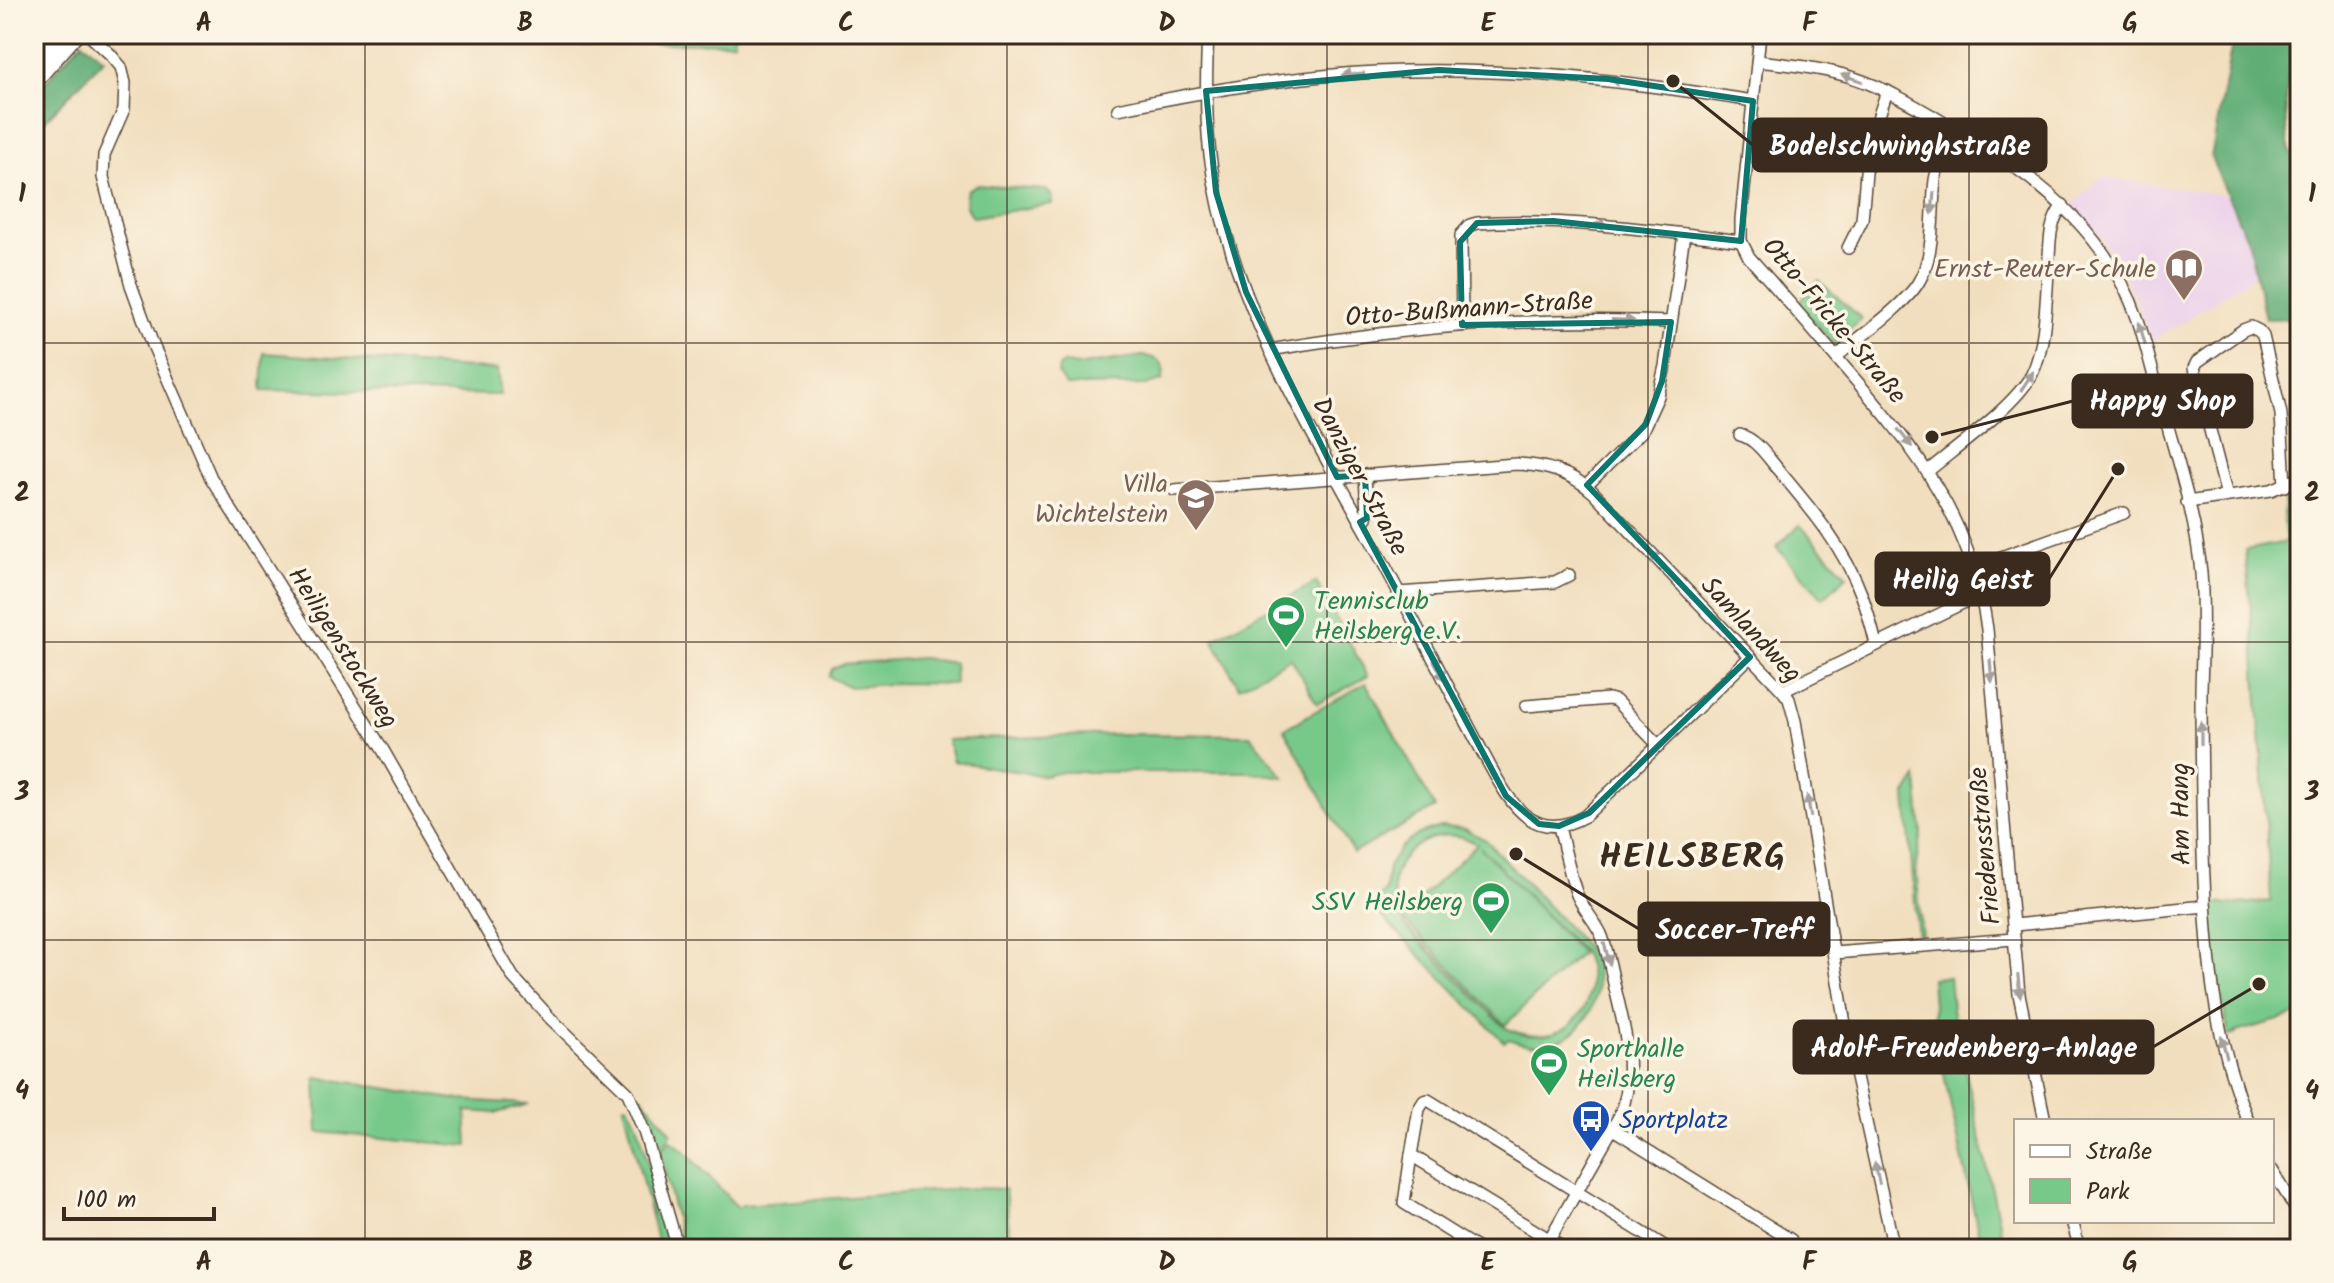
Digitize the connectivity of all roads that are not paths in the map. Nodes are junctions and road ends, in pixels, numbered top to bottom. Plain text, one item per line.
1 (50, 34) edge
2 (73, 34) edge
3 (88, 34) edge
4 (1208, 34) edge
5 (1760, 34) edge
6 (34, 52) edge
7 (1758, 61) junction
8 (34, 78) edge
9 (1206, 91) junction
10 (1887, 91) junction
11 (1753, 101) junction
12 (1118, 109) dead end
13 (1953, 129) junction
14 (2063, 205) junction
15 (1684, 234) junction
16 (1741, 241) junction
17 (1848, 248) dead end
18 (1671, 322) junction
19 (1462, 325) junction
20 (1270, 350) junction
21 (1836, 357) junction
22 (1740, 435) dead end
23 (1928, 471) junction
24 (1365, 475) junction
25 (1337, 477) junction
26 (2300, 478) edge
27 (1586, 486) junction
28 (2285, 486) junction
29 (1174, 490) dead end
30 (2227, 496) junction
31 (2187, 502) junction
32 (2124, 513) dead end
33 (1360, 522) junction
34 (1973, 567) junction
35 (1569, 575) dead end
36 (1398, 593) junction
37 (1981, 594) junction
38 (1876, 644) junction
39 (1750, 657) junction
40 (1783, 691) junction
41 (1526, 706) dead end
42 (1659, 746) junction
43 (1559, 826) junction
44 (2205, 906) junction
45 (2014, 925) junction
46 (2014, 939) junction
47 (1834, 953) junction
48 (2045, 1119) edge
49 (2247, 1119) edge
50 (1613, 1129) junction
51 (1411, 1155) junction
52 (2274, 1173) edge
53 (1576, 1192) junction
54 (2300, 1216) edge
55 (2073, 1223) edge
56 (1791, 1240) dead end
57 (1547, 1244) edge
58 (678, 1249) edge
59 (1478, 1249) edge
60 (1565, 1249) edge
61 (1669, 1249) edge
62 (1894, 1249) edge
63 (2080, 1249) edge

1 - 6 highway
2 - 8 highway
3 - 58 street, Heiligenstockweg
4 - 9 street, Danziger Straße
5 - 7 street, Otto-Fricke-Straße
10 -> 7 street, Am Hang
7 - 11 street, Otto-Fricke-Straße
11 -> 9 street
9 - 12 street
9 - 20 street, Danziger Straße
10 - 13 street, Am Hang
10 - 17 street
11 - 16 street, Otto-Fricke-Straße
13 - 14 street, Am Hang
13 -> 21 street
23 -> 14 street
31 -> 14 street, Am Hang
15 - 16 street
15 - 18 street
15 -> 19 street
16 - 21 street, Otto-Fricke-Straße
19 -> 18 street, Otto-Bußmann-Straße
18 - 27 street
19 - 20 street, Otto-Bußmann-Straße
20 - 25 street, Danziger Straße
21 -> 23 street, Otto-Fricke-Straße
22 - 38 street
23 - 34 street, Otto-Fricke-Straße
24 - 25 street, Samlandweg
24 - 27 street, Samlandweg
24 - 33 street
25 - 29 street, Samlandweg
25 - 33 street, Danziger Straße
26 - 28 street
39 -> 27 street, Samlandweg
28 - 30 street
28 - 30 street
30 - 31 street
44 -> 31 street, Am Hang
32 - 34 street
33 - 36 street, Danziger Straße
34 - 37 street, Friedensstraße
35 - 36 street
36 -> 43 street, Danziger Straße
37 - 38 street
37 -> 45 street, Friedensstraße
38 - 40 street
39 - 40 street, Samlandweg
39 - 42 street
47 -> 40 street, Samlandweg
41 - 42 street
42 - 43 street
43 -> 50 street
44 - 45 street
49 -> 44 street, Am Hang
45 - 46 street, Friedensstraße
46 - 47 street
46 -> 48 street, Friedensstraße
62 -> 47 street, Samlandweg
50 - 53 street
50 - 56 street
51 - 53 street
51 - 57 street
51 - 59 street
52 - 54 street
53 - 57 street
53 - 61 street
55 - 63 street
57 - 60 street

